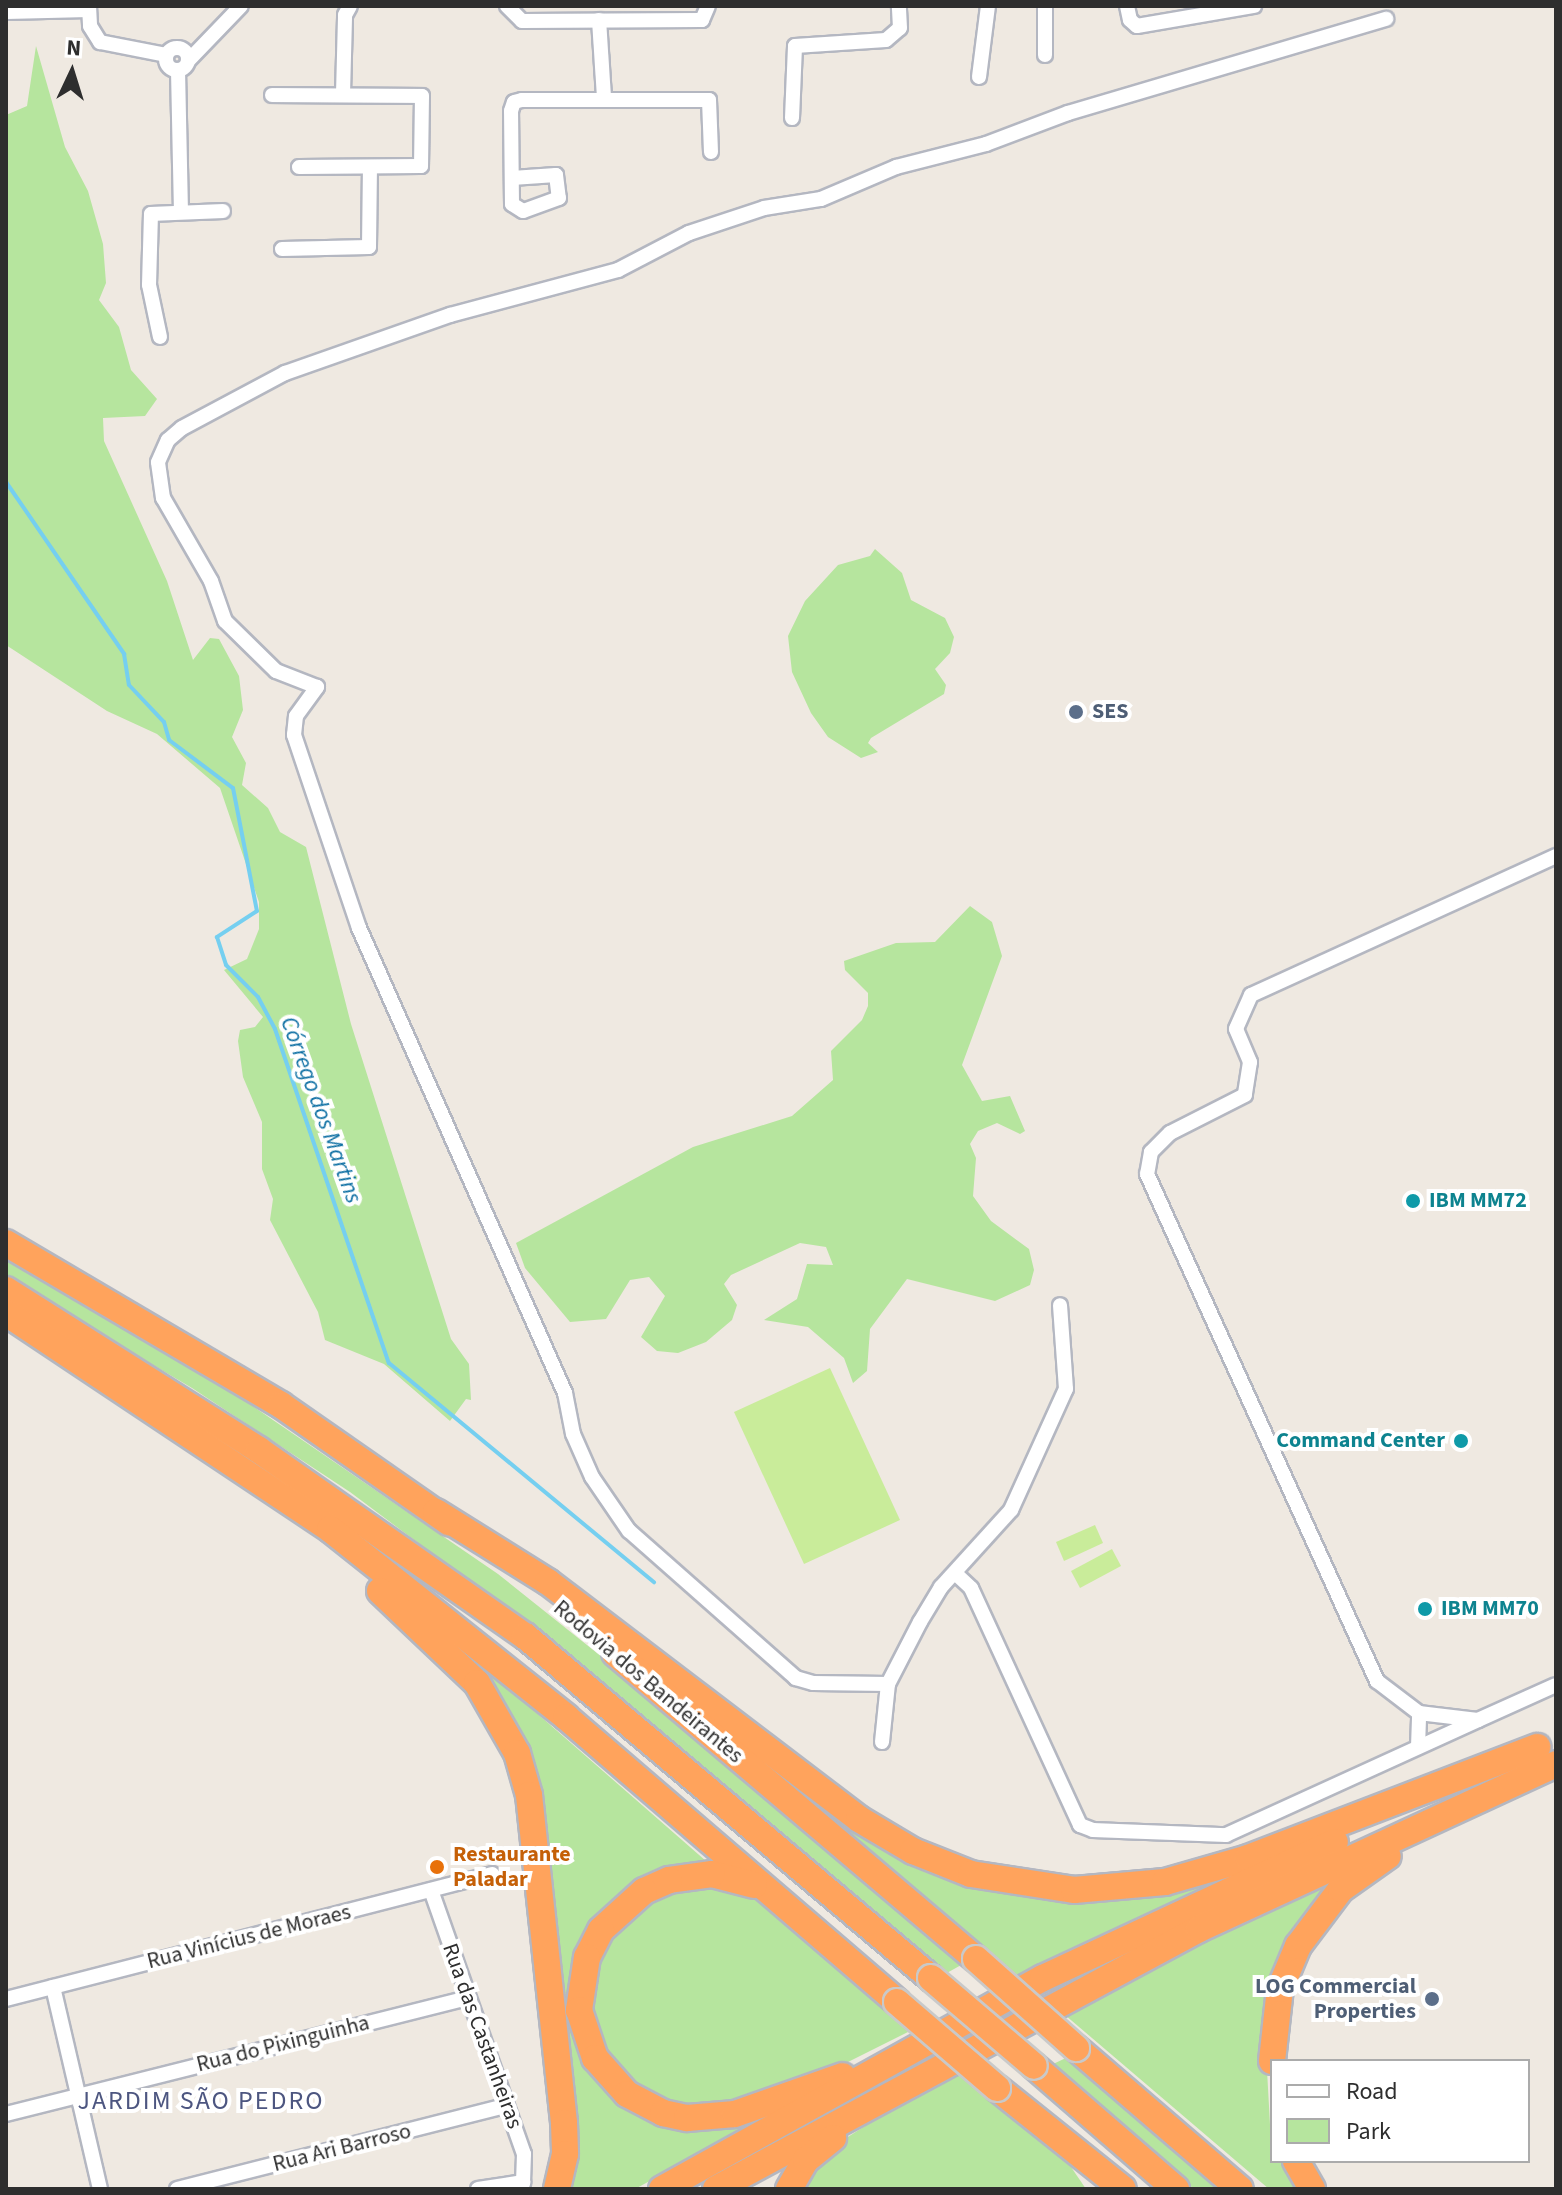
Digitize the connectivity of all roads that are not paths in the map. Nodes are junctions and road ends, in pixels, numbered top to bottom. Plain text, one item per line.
1 (241, 6) edge
2 (350, 6) edge
3 (507, 6) edge
4 (708, 6) edge
5 (899, 6) edge
6 (988, 6) edge
7 (1045, 6) edge
8 (1127, 6) edge
9 (1254, 6) edge
10 (89, 8) edge
11 (6, 12) edge
12 (1386, 19) dead end
13 (599, 20) junction
14 (1045, 55) dead end
15 (176, 60) junction
16 (979, 77) dead end
17 (343, 94) junction
18 (272, 95) dead end
19 (604, 98) junction
20 (792, 118) dead end
21 (711, 152) dead end
22 (299, 167) dead end
23 (370, 170) junction
24 (512, 178) dead end
25 (181, 211) junction
26 (223, 211) dead end
27 (282, 249) dead end
28 (160, 337) dead end
29 (1556, 856) edge
30 (6, 1243) edge
31 (6, 1290) edge
32 (1060, 1305) dead end
33 (6, 1313) edge
34 (214, 1448) junction
35 (436, 1512) junction
36 (955, 1573) junction
37 (888, 1684) junction
38 (1556, 1685) edge
39 (1419, 1713) junction
40 (1478, 1720) junction
41 (882, 1742) dead end
42 (1418, 1747) junction
43 (1550, 1750) edge
44 (1498, 1789) junction
45 (492, 1874) dead end
46 (431, 1890) junction
47 (796, 1914) junction
48 (53, 1987) junction
49 (467, 1998) junction
50 (6, 1999) edge
51 (934, 2056) junction
52 (1272, 2059) edge
53 (80, 2096) junction
54 (506, 2106) junction
55 (6, 2114) edge
56 (1055, 2134) junction
57 (1297, 2163) edge
58 (522, 2186) edge
59 (100, 2189) edge
60 (177, 2189) edge
61 (478, 2189) edge
62 (557, 2189) edge
63 (662, 2189) edge
64 (716, 2189) edge
65 (789, 2189) edge
66 (1093, 2189) edge
67 (1123, 2189) edge
68 (1176, 2189) edge
69 (1240, 2189) edge
70 (1312, 2189) edge

1 - 15 street
2 - 17 street
3 - 13 street
4 - 13 street
5 - 20 street
6 - 16 street
7 - 14 street
8 - 9 street
10 - 11 street
10 - 15 street
12 - 37 street
13 - 19 street
15 - 25 street
17 - 18 street
17 - 23 street
19 - 21 street
19 - 24 street
22 - 23 street
23 - 27 street
25 - 26 street
25 - 28 street
29 - 39 street
30 - 35 highway, Rodovia dos Bandeirantes
31 - 68 highway, Rodovia dos Bandeirantes, bridge
32 - 36 street
33 - 34 highway
34 - 47 highway
34 - 62 highway
35 - 43 highway
35 - 69 highway, Rodovia dos Bandeirantes, bridge
36 - 37 street
36 - 42 street
37 - 41 street
38 - 40 street
39 - 40 street
39 - 42 street
40 - 42 street
43 - 44 highway
43 - 51 highway
44 - 51 highway
44 - 52 highway
45 - 46 street, Rua Vinícius de Moraes
46 - 48 street, Rua Vinícius de Moraes
46 - 49 street, Rua das Castanheiras
47 - 51 highway
47 - 56 highway, bridge
48 - 50 street, Rua Vinícius de Moraes
48 - 53 street
49 - 53 street, Rua do Pixinguinha
49 - 54 street, Rua das Castanheiras
51 - 63 highway
51 - 64 highway
51 - 65 highway
53 - 55 street, Rua do Pixinguinha
53 - 59 street
54 - 58 street, Rua das Castanheiras
54 - 60 street, Rua Ari Barroso
56 - 66 highway
56 - 67 highway
57 - 70 highway
58 - 61 street

